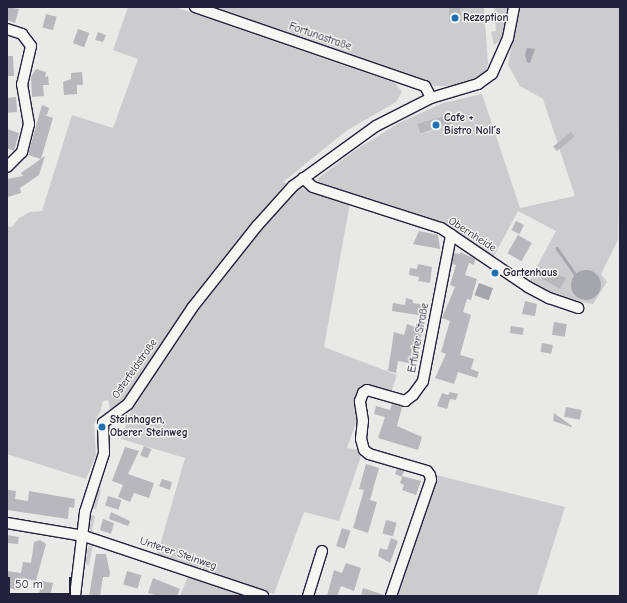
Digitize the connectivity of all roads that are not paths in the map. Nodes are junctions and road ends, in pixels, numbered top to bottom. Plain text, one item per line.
1 (195, 7) edge
2 (514, 7) edge
3 (7, 29) edge
4 (431, 98) junction
5 (7, 167) edge
6 (303, 178) junction
7 (451, 235) junction
8 (578, 308) dead end
9 (7, 523) edge
10 (84, 536) junction
11 (322, 551) dead end
12 (75, 596) edge
13 (263, 596) edge
14 (308, 596) edge
15 (391, 596) edge

1 - 4 street, Fortunastraße
2 - 4 street
3 - 5 street
4 - 6 street
6 - 7 street, Obernheide
6 - 10 street, Osterfeldstraße
7 - 8 street, Obernheide
7 - 15 street, Erfurter Straße
9 - 10 street, Unterer Steinweg
10 - 12 street, Osterfeldstraße
10 - 13 street, Unterer Steinweg
11 - 14 street

